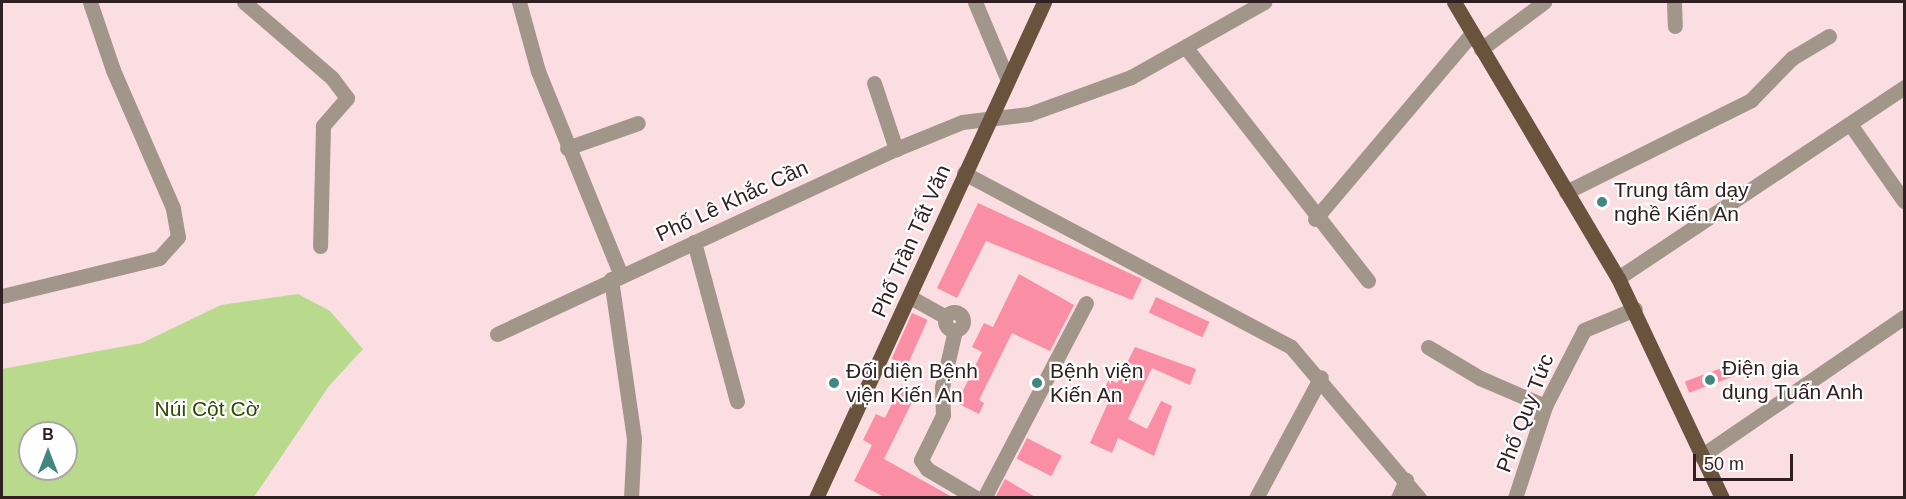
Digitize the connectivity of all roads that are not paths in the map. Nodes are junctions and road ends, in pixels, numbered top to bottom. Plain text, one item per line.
1 (90, 2) edge
2 (244, 2) edge
3 (519, 2) edge
4 (975, 2) edge
5 (1044, 2) edge
6 (1264, 2) edge
7 (1454, 2) edge
8 (1544, 2) edge
9 (1674, 2) edge
10 (1675, 26) dead end
11 (1472, 33) junction
12 (1829, 36) dead end
13 (1188, 49) junction
14 (1481, 49) junction
15 (1007, 78) junction
16 (874, 83) dead end
17 (1905, 87) edge
18 (988, 121) junction
19 (638, 123) dead end
20 (1850, 124) junction
21 (567, 148) junction
22 (896, 149) junction
23 (964, 172) junction
24 (1566, 192) junction
25 (1905, 201) edge
26 (1315, 219) junction
27 (694, 242) junction
28 (320, 246) dead end
29 (616, 277) junction
30 (1618, 278) junction
31 (1368, 281) dead end
32 (2, 296) edge
33 (910, 297) junction
34 (1086, 303) dead end
35 (1635, 309) junction
36 (1905, 317) edge
37 (497, 334) dead end
38 (1428, 348) dead end
39 (1321, 377) junction
40 (737, 401) dead end
41 (1545, 406) junction
42 (1701, 456) junction
43 (1406, 480) junction
44 (818, 497) edge
45 (631, 498) edge
46 (976, 498) edge
47 (984, 498) edge
48 (1256, 498) edge
49 (1398, 498) edge
50 (1419, 498) edge
51 (1515, 498) edge
52 (1722, 498) edge

1 - 32 street
2 - 28 street
3 - 21 street
4 - 15 street
5 - 15 main road, Phố Trần Tất Văn
6 - 13 street, Phố Lê Khắc Cần
7 - 11 main road
8 - 14 street
9 - 10 street
11 - 14 main road
11 - 26 street
12 - 24 street
13 - 18 street, Phố Lê Khắc Cần
13 - 26 street
14 - 24 main road
15 - 18 main road, Phố Trần Tất Văn
16 - 22 street
17 - 20 street
18 - 22 street, Phố Lê Khắc Cần
18 - 23 main road, Phố Trần Tất Văn
19 - 21 street
20 - 25 street
20 - 30 street
21 - 29 street
22 - 27 street, Phố Lê Khắc Cần
23 - 33 main road, Phố Trần Tất Văn
23 - 39 street
24 - 30 main road
26 - 31 street
27 - 29 street, Phố Lê Khắc Cần
27 - 40 street
29 - 37 street, Phố Lê Khắc Cần
29 - 45 street
30 - 35 main road
33 - 44 main road, Phố Trần Tất Văn
33 - 46 street
34 - 47 street
35 - 41 street, Phố Quy Tức
35 - 42 main road
36 - 42 street
38 - 41 street
39 - 43 street
39 - 48 street
41 - 51 street, Phố Quy Tức
42 - 52 main road
43 - 49 street
43 - 50 street

